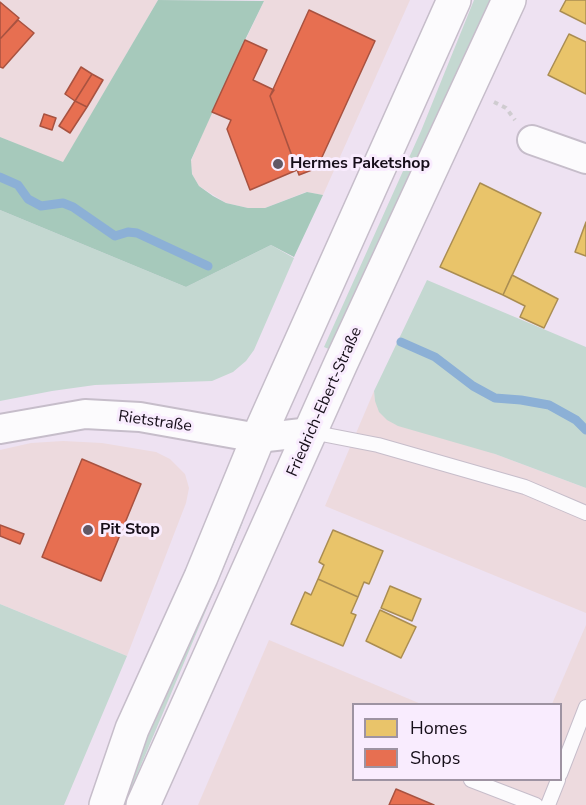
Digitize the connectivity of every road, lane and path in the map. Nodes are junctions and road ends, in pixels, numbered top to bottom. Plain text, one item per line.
1 (454, 0) edge
2 (509, 0) edge
3 (469, 91) junction
4 (532, 140) joint
5 (586, 159) edge
6 (0, 429) edge
7 (311, 432) junction
8 (258, 438) junction
9 (586, 513) edge
10 (586, 707) edge
11 (562, 771) edge
12 (474, 781) edge
13 (558, 781) edge
14 (106, 805) edge
15 (143, 805) edge
16 (536, 805) edge
17 (548, 805) edge

1 - 8 main road
2 - 3 main road, Friedrich-Ebert-Straße
3 - 4 path
3 - 7 main road, Friedrich-Ebert-Straße
4 - 5 street
6 - 8 street, Rietstraße
7 - 8 street, Rietstraße
7 - 9 lane
7 - 15 main road, Friedrich-Ebert-Straße
8 - 14 main road
10 - 11 lane
12 - 16 lane
13 - 17 lane

